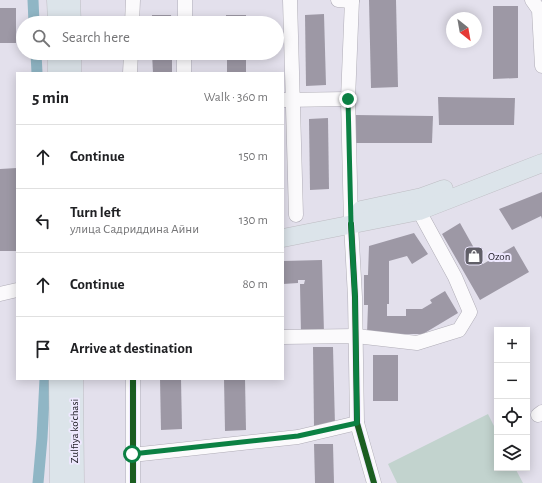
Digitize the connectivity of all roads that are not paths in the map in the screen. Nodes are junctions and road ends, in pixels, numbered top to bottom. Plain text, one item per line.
1 (56, 0) edge
2 (71, 0) edge
3 (133, 0) edge
4 (185, 0) edge
5 (290, 0) edge
6 (338, 0) edge
7 (532, 0) edge
8 (352, 1) edge
9 (57, 16) edge
10 (72, 16) edge
11 (132, 16) edge
12 (185, 16) edge
13 (541, 30) edge
14 (57, 60) edge
15 (72, 60) edge
16 (131, 60) edge
17 (184, 60) edge
18 (542, 66) edge
19 (57, 72) edge
20 (72, 72) edge
21 (130, 72) edge
22 (184, 72) edge
23 (348, 99) junction
24 (288, 100) edge
25 (542, 151) edge
26 (542, 163) edge
27 (288, 167) edge
28 (419, 211) junction
29 (290, 221) edge
30 (351, 224) junction
31 (284, 238) edge
32 (16, 290) edge
33 (0, 294) edge
34 (356, 336) junction
35 (284, 337) edge
36 (58, 380) edge
37 (74, 380) edge
38 (133, 380) edge
39 (357, 423) junction
40 (132, 454) junction
41 (59, 483) edge
42 (75, 483) edge
43 (133, 483) edge
44 (374, 483) edge

1 - 9 main road
2 - 10 main road
3 - 11 street
4 - 12 street
5 - 24 street
6 - 8 street
7 - 13 street
8 - 23 street
13 - 18 street
14 - 19 main road
15 - 20 main road
16 - 21 street
17 - 22 street
23 - 24 street
23 - 30 street
24 - 27 street
25 - 29 main road
26 - 28 main road
27 - 29 street
28 - 30 main road
28 - 34 street
30 - 31 main road
30 - 34 street
32 - 33 street
34 - 35 street
34 - 39 street
36 - 41 main road, Zulfiya ko'chasi
37 - 42 main road, Zulfiya ko'chasi
38 - 40 street
39 - 40 street
39 - 44 street
40 - 43 street

